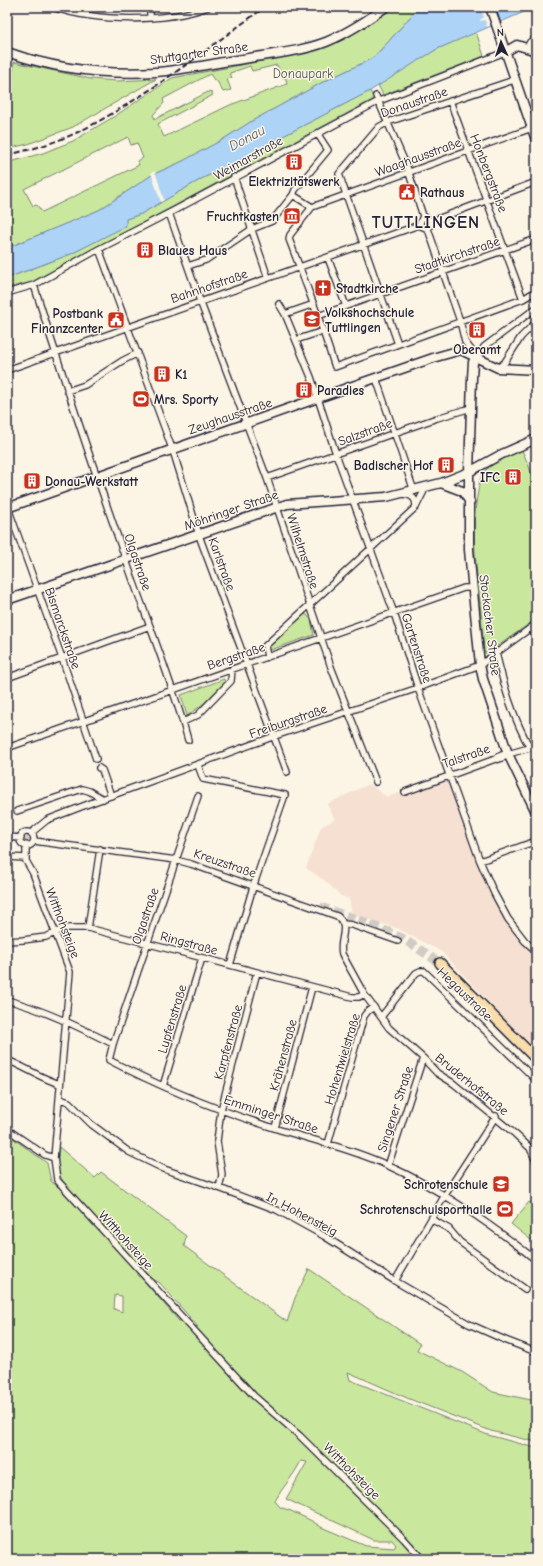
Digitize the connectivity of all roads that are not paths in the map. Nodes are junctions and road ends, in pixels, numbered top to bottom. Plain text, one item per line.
1 (52, 7) edge
2 (150, 7) edge
3 (208, 7) edge
4 (386, 7) edge
5 (490, 7) edge
6 (150, 17) junction
7 (536, 39) edge
8 (527, 48) junction
9 (7, 52) edge
10 (505, 52) junction
11 (536, 54) edge
12 (514, 80) junction
13 (377, 98) junction
14 (450, 101) junction
15 (388, 122) junction
16 (532, 128) junction
17 (316, 133) junction
18 (536, 140) edge
19 (468, 150) junction
20 (408, 172) junction
21 (234, 177) junction
22 (536, 182) edge
23 (294, 195) junction
24 (347, 195) junction
25 (488, 200) junction
26 (312, 207) junction
27 (169, 213) junction
28 (423, 216) junction
29 (432, 221) junction
30 (419, 225) junction
31 (252, 229) junction
32 (428, 229) junction
33 (536, 239) edge
34 (364, 245) junction
35 (99, 249) junction
36 (505, 250) junction
37 (328, 258) junction
38 (188, 266) junction
39 (299, 267) junction
40 (443, 272) junction
41 (268, 278) junction
42 (34, 285) junction
43 (536, 291) edge
44 (7, 292) edge
45 (381, 293) junction
46 (523, 299) junction
47 (200, 301) junction
48 (279, 304) dead end
49 (314, 304) junction
50 (346, 306) junction
51 (536, 308) edge
52 (285, 314) junction
53 (318, 316) junction
54 (460, 321) junction
55 (536, 322) edge
56 (128, 326) junction
57 (323, 331) junction
58 (296, 340) junction
59 (398, 344) junction
60 (54, 352) junction
61 (138, 353) junction
62 (476, 356) junction
63 (498, 368) junction
64 (7, 370) edge
65 (536, 370) edge
66 (376, 378) junction
67 (67, 391) junction
68 (318, 398) junction
69 (471, 408) junction
70 (247, 423) junction
71 (395, 432) junction
72 (536, 439) edge
73 (173, 449) junction
74 (336, 454) junction
75 (469, 472) junction
76 (96, 477) junction
77 (267, 478) junction
78 (442, 483) junction
79 (426, 488) junction
80 (414, 491) junction
81 (402, 493) junction
82 (353, 500) junction
83 (470, 502) junction
84 (7, 507) edge
85 (278, 507) junction
86 (416, 507) junction
87 (199, 534) junction
88 (371, 548) junction
89 (125, 559) junction
90 (473, 588) junction
91 (38, 589) junction
92 (7, 600) edge
93 (310, 605) junction
94 (394, 613) junction
95 (150, 626) junction
96 (534, 626) edge
97 (536, 637) edge
98 (321, 639) junction
99 (496, 653) junction
100 (267, 657) junction
101 (62, 658) junction
102 (246, 664) junction
103 (480, 664) junction
104 (232, 669) junction
105 (7, 678) edge
106 (418, 688) junction
107 (172, 690) junction
108 (348, 712) junction
109 (84, 722) junction
110 (183, 722) junction
111 (274, 736) junction
112 (188, 740) dead end
113 (536, 746) edge
114 (7, 748) edge
115 (530, 748) junction
116 (508, 754) junction
117 (498, 758) joint
118 (96, 759) dead end
119 (198, 764) junction
120 (99, 768) dead end
121 (287, 772) dead end
122 (450, 774) junction
123 (376, 782) dead end
124 (405, 792) dead end
125 (111, 796) junction
126 (198, 796) dead end
127 (102, 799) junction
128 (17, 811) dead end
129 (536, 812) edge
130 (31, 833) junction
131 (7, 837) edge
132 (20, 838) junction
133 (34, 841) junction
134 (536, 841) edge
135 (26, 845) junction
136 (100, 849) junction
137 (7, 857) edge
138 (25, 858) junction
139 (176, 860) junction
140 (480, 860) junction
141 (254, 887) junction
142 (344, 924) junction
143 (88, 928) junction
144 (54, 932) junction
145 (7, 941) edge
146 (398, 941) dead end
147 (147, 944) junction
148 (536, 951) edge
149 (202, 958) junction
150 (440, 964) tunnel mouth
151 (230, 965) junction
152 (257, 972) junction
153 (312, 988) junction
154 (364, 994) junction
155 (7, 1000) edge
156 (374, 1007) junction
157 (381, 1017) junction
158 (65, 1021) junction
159 (113, 1044) junction
160 (423, 1058) junction
161 (536, 1058) edge
162 (7, 1060) edge
163 (536, 1080) edge
164 (60, 1084) junction
165 (163, 1086) junction
166 (60, 1099) junction
167 (221, 1110) junction
168 (496, 1116) junction
169 (275, 1128) junction
170 (7, 1129) edge
171 (328, 1144) junction
172 (535, 1157) edge
173 (54, 1158) junction
174 (388, 1166) junction
175 (219, 1188) junction
176 (445, 1195) junction
177 (431, 1219) junction
178 (536, 1260) edge
179 (395, 1281) junction
180 (525, 1289) dead end
181 (536, 1352) edge
182 (422, 1559) edge

1 - 6 street
2 - 6 street
3 - 6 street
4 - 9 street, Stuttgarter Straße
5 - 10 street
7 - 8 street
8 - 10 street
8 - 11 street
10 - 12 street
10 - 13 street, Weimarstraße
12 - 14 street, Donaustraße
12 - 16 street
13 - 15 street
13 - 17 street, Weimarstraße
14 - 15 street, Donaustraße
14 - 19 street, Honbergstraße
15 - 20 street
15 - 24 street, Donaustraße
16 - 18 street
16 - 19 street, Waaghausstraße
17 - 21 street, Weimarstraße
17 - 23 street
19 - 20 street, Waaghausstraße
19 - 25 street, Honbergstraße
20 - 24 street, Waaghausstraße
20 - 28 street
21 - 27 street, Weimarstraße
21 - 31 street
22 - 25 street
23 - 26 street
23 - 31 street
24 - 26 street, Waaghausstraße
24 - 34 street
25 - 29 street
25 - 36 street, Honbergstraße
26 - 39 street
27 - 35 street, Weimarstraße
27 - 38 street, Wilhelmstraße
28 - 29 street
28 - 30 street
29 - 32 street
30 - 32 street
30 - 34 street, Bahnhofstraße
31 - 38 street
31 - 41 street
32 - 40 street
33 - 36 street, Stadtkirchstraße
34 - 37 street, Bahnhofstraße
34 - 45 street
35 - 42 street, Weimarstraße
35 - 56 street, Karlstraße
36 - 40 street, Stadtkirchstraße
36 - 46 street, Honbergstraße
37 - 39 street, Bahnhofstraße
37 - 50 street
38 - 47 street, Wilhelmstraße
39 - 41 street, Bahnhofstraße
39 - 49 street
40 - 45 street, Stadtkirchstraße
40 - 54 street
41 - 47 street, Bahnhofstraße
42 - 44 street, Weimarstraße
42 - 60 street, Olgastraße
43 - 46 street
45 - 50 street, Stadtkirchstraße
45 - 59 street
46 - 54 street
47 - 56 street, Bahnhofstraße
47 - 70 street, Wilhelmstraße
48 - 52 street, Gartenstraße
49 - 52 street
49 - 53 street
50 - 53 street, Stadtkirchstraße
51 - 62 street
52 - 58 street, Gartenstraße
53 - 57 street
54 - 59 street
54 - 62 street
55 - 63 street
56 - 60 street, Bahnhofstraße
56 - 61 street, Karlstraße
57 - 58 street
57 - 59 street
58 - 68 street, Gartenstraße
60 - 64 street, Bahnhofstraße
60 - 67 street, Olgastraße
61 - 67 street
61 - 73 street, Karlstraße
62 - 63 street
62 - 66 street, Zeughausstraße
62 - 69 street, Stockacher Straße
63 - 65 street
66 - 68 street, Zeughausstraße
66 - 71 street
67 - 76 street, Olgastraße
68 - 70 street, Zeughausstraße
68 - 74 street, Gartenstraße
69 - 71 street, Salzstraße
69 - 75 street, Stockacher Straße
70 - 73 street, Zeughausstraße
70 - 77 street, Wilhelmstraße
71 - 74 street, Salzstraße
71 - 80 street
72 - 75 street, Möhringer Straße
73 - 76 street, Zeughausstraße
73 - 87 street, Karlstraße
74 - 77 street, Salzstraße
74 - 82 street, Gartenstraße
75 - 78 street, Möhringer Straße
75 - 83 street, Stockacher Straße
76 - 84 street, Zeughausstraße
76 - 89 street, Olgastraße
77 - 85 street, Wilhelmstraße
78 - 79 street, Möhringer Straße
78 - 83 street
79 - 80 street, Möhringer Straße
79 - 86 street
80 - 81 street, Möhringer Straße
81 - 82 street, Möhringer Straße
81 - 86 street
82 - 85 street, Möhringer Straße
82 - 88 street, Gartenstraße
83 - 90 street, Stockacher Straße
84 - 91 street, Bismarckstraße
85 - 87 street, Möhringer Straße
85 - 93 street, Wilhelmstraße
86 - 88 street
87 - 89 street, Möhringer Straße
87 - 102 street, Karlstraße
88 - 93 street
88 - 94 street, Gartenstraße
89 - 91 street, Möhringer Straße
89 - 95 street, Olgastraße
90 - 94 street, Bergstraße
90 - 103 street, Stockacher Straße
91 - 92 street, Möhringer Straße
91 - 101 street, Bismarckstraße
93 - 98 street, Wilhelmstraße
93 - 100 street
94 - 98 street, Bergstraße
94 - 106 street, Gartenstraße
95 - 101 street
95 - 107 street, Olgastraße
96 - 97 street
96 - 99 street, Freiburgstraße
98 - 100 street, Bergstraße
98 - 108 street, Wilhelmstraße
99 - 103 street, Freiburgstraße
99 - 115 street, Stockacher Straße
100 - 102 street, Bergstraße
101 - 105 street
101 - 109 street, Bismarckstraße
102 - 104 street, Bergstraße
102 - 111 street, Karlstraße
103 - 106 street, Freiburgstraße
103 - 116 street, Stockacher Straße
104 - 107 street, Bergstraße
104 - 110 street
106 - 108 street, Freiburgstraße
106 - 122 street, Gartenstraße
107 - 109 street, Bergstraße
107 - 110 street, Olgastraße
108 - 111 street, Freiburgstraße
108 - 123 street, Wilhelmstraße
109 - 114 street, Bergstraße
109 - 118 street, Bismarckstraße
110 - 112 street, Olgastraße
111 - 119 street, Freiburgstraße
111 - 121 street, Karlstraße
113 - 115 street, Talstraße
115 - 116 street, Talstraße
116 - 117 street, Talstraße
116 - 129 street, Stockacher Straße
117 - 122 street, Talstraße
119 - 125 street, Freiburgstraße
119 - 141 street
120 - 125 street
122 - 124 street, Talstraße
122 - 140 street, Gartenstraße
125 - 127 street, Freiburgstraße
126 - 139 street, Olgastraße
127 - 128 street
127 - 130 street, Freiburgstraße
130 - 132 street
130 - 133 street
131 - 132 street
132 - 135 street
133 - 135 street
133 - 136 street, Kreuzstraße
134 - 140 street
135 - 138 street
136 - 139 street, Kreuzstraße
136 - 143 street
137 - 138 street
138 - 144 street, Witthohsteige
139 - 141 street, Kreuzstraße
139 - 147 street, Olgastraße
140 - 148 street, Gartenstraße
141 - 142 street, Kreuzstraße
141 - 151 street
142 - 146 street, Kreuzstraße
142 - 154 street, Bruderhofstraße
143 - 144 street, Ringstraße
143 - 147 street, Ringstraße
144 - 145 street, Ringstraße
144 - 158 street, Witthohsteige
147 - 149 street, Ringstraße
147 - 159 street, Olgastraße
149 - 151 street, Ringstraße
149 - 165 street, Lupfenstraße
150 - 161 main road
151 - 152 street, Ringstraße
152 - 153 street, Ringstraße
152 - 167 street, Karpfenstraße
153 - 154 street, Ringstraße
153 - 169 street, Krähenstraße
154 - 156 street, Bruderhofstraße
155 - 158 street
156 - 157 street, Bruderhofstraße
156 - 171 street, Hohentwielstraße
157 - 160 street, Bruderhofstraße
157 - 163 street, Hegaustraße
158 - 159 street
158 - 164 street, Witthohsteige
159 - 165 street, Emminger Straße
160 - 168 street, Bruderhofstraße
160 - 174 street, Singener Straße
162 - 164 street
164 - 166 street, Witthohsteige
165 - 167 street, Emminger Straße
166 - 173 street, Witthohsteige
166 - 175 street, In Hohensteig
167 - 169 street, Emminger Straße
167 - 175 street, Karpfenstraße
168 - 172 street, Bruderhofstraße
168 - 176 street
169 - 171 street, Emminger Straße
170 - 173 street
171 - 174 street, Emminger Straße
173 - 182 street, Witthohsteige
174 - 176 street, Emminger Straße
175 - 179 street, In Hohensteig
176 - 177 street
176 - 178 street, Emminger Straße
177 - 179 street
177 - 180 street
179 - 181 street, In Hohensteig

